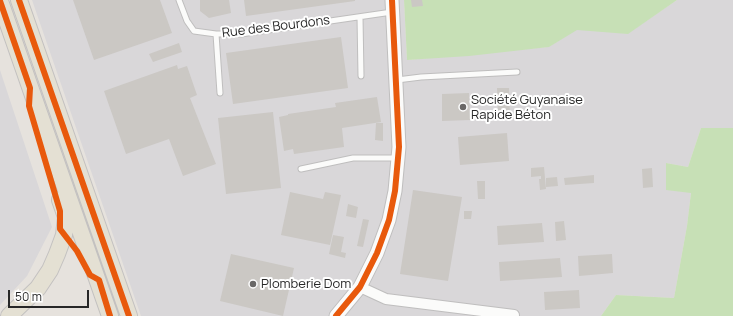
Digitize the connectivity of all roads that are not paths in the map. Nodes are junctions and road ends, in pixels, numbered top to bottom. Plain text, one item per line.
1 (19, 0) edge
2 (180, 0) edge
3 (0, 1) edge
4 (392, 6) edge
5 (360, 17) junction
6 (216, 34) junction
7 (517, 72) dead end
8 (361, 76) dead end
9 (397, 80) junction
10 (30, 88) junction
11 (220, 93) dead end
12 (399, 158) junction
13 (301, 169) dead end
14 (360, 288) junction
15 (514, 315) edge
16 (9, 316) edge
17 (110, 316) edge
18 (129, 316) edge
19 (336, 316) edge

1 - 18 main road
2 - 6 lane, Rue des Bourdons
3 - 10 main road
4 - 5 lane, Rue des Bourdons
4 - 9 street
5 - 6 lane, Rue des Bourdons
5 - 8 lane
6 - 11 lane
7 - 9 lane
9 - 12 street
10 - 16 main road
10 - 17 main road
12 - 13 lane
12 - 14 street
14 - 15 street
14 - 19 street

